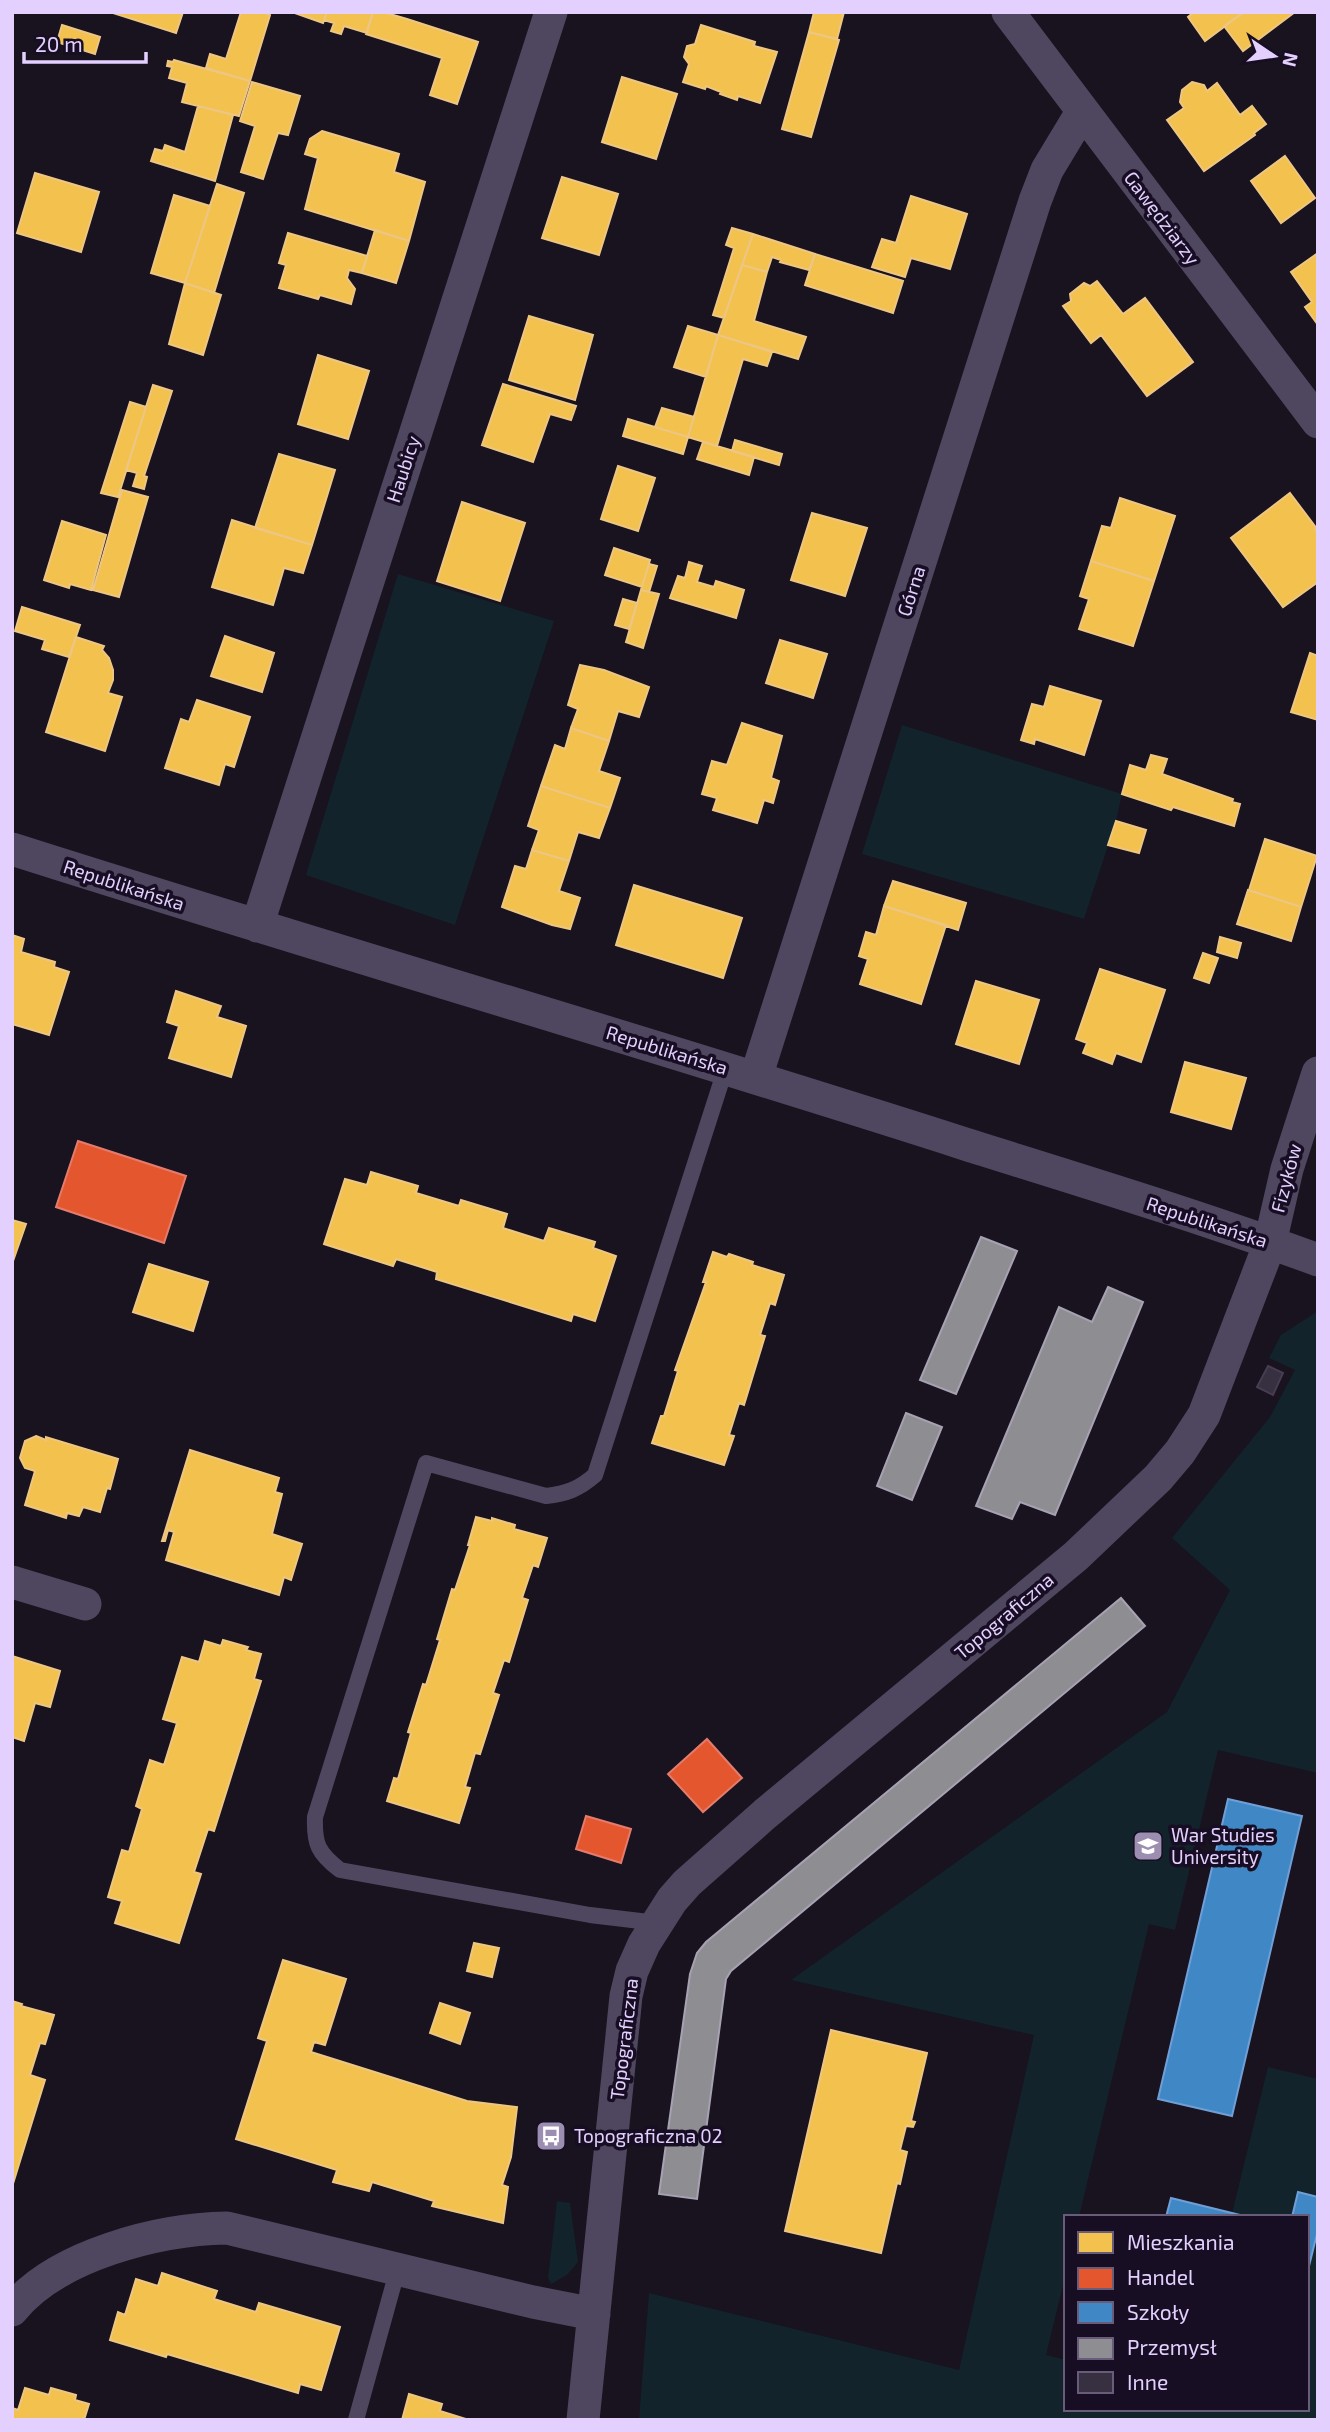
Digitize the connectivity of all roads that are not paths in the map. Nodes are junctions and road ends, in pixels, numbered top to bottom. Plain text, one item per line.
1 (551, 12) edge
2 (1008, 12) edge
3 (1082, 112) junction
4 (1318, 422) edge
5 (12, 849) edge
6 (257, 926) junction
7 (741, 1072) junction
8 (1318, 1073) edge
9 (1270, 1243) junction
10 (1318, 1260) edge
11 (12, 1581) edge
12 (85, 1604) dead end
13 (656, 1923) junction
14 (398, 2268) junction
15 (12, 2310) edge
16 (594, 2314) junction
17 (356, 2420) edge
18 (583, 2420) edge

1 - 6 street, Haubicy
2 - 3 street, Gawędziarzy
3 - 4 street, Gawędziarzy
3 - 7 street, Górna
5 - 6 street, Republikańska
6 - 7 street, Republikańska
7 - 9 street, Republikańska
7 - 13 lane
8 - 9 street, Fizyków
9 - 10 street, Republikańska
9 - 13 street, Topograficzna
11 - 12 street
13 - 16 street, Topograficzna
14 - 15 street
14 - 16 street
14 - 17 lane
16 - 18 street, Topograficzna

